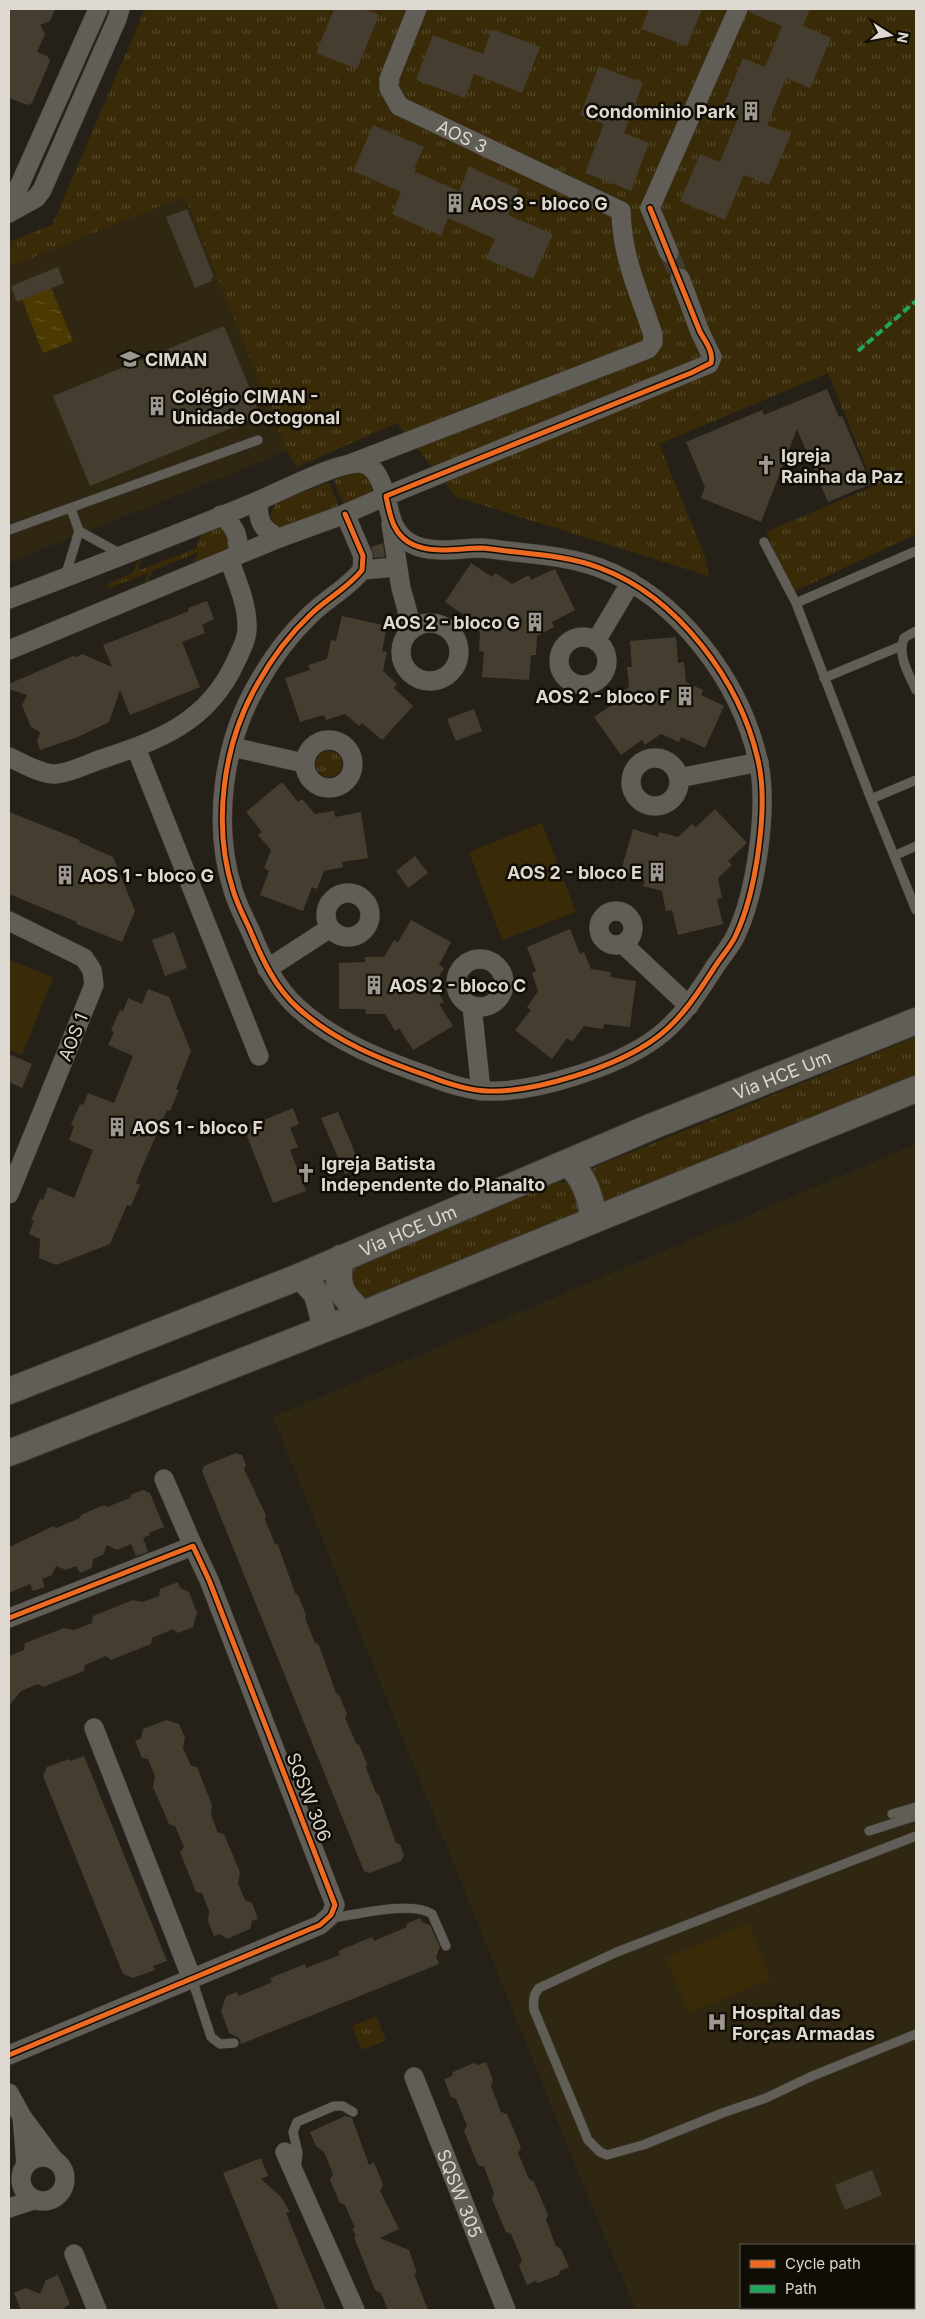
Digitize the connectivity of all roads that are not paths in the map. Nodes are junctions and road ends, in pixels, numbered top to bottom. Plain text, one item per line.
1 (98, 9) edge
2 (120, 9) edge
3 (417, 9) edge
4 (738, 9) edge
5 (650, 208) junction
6 (9, 209) edge
7 (621, 211) junction
8 (9, 213) edge
9 (669, 253) tunnel mouth
10 (680, 278) tunnel mouth
11 (258, 440) dead end
12 (351, 464) junction
13 (386, 496) junction
14 (258, 501) junction
15 (71, 509) junction
16 (345, 514) junction
17 (221, 515) junction
18 (391, 522) junction
19 (9, 530) edge
20 (80, 532) junction
21 (279, 538) junction
22 (764, 542) dead end
23 (916, 551) edge
24 (122, 554) junction
25 (234, 557) junction
26 (397, 567) junction
27 (362, 570) junction
28 (64, 578) junction
29 (631, 582) junction
30 (9, 599) edge
31 (796, 603) junction
32 (412, 628) dead end
33 (916, 631) edge
34 (596, 641) dead end
35 (901, 646) junction
36 (9, 650) edge
37 (824, 678) junction
38 (916, 690) edge
39 (232, 747) junction
40 (136, 748) junction
41 (9, 757) edge
42 (759, 762) junction
43 (304, 763) dead end
44 (679, 778) dead end
45 (916, 780) edge
46 (871, 799) junction
47 (916, 846) edge
48 (894, 856) junction
49 (915, 905) edge
50 (9, 921) edge
51 (330, 928) dead end
52 (622, 944) dead end
53 (266, 969) junction
54 (472, 1006) dead end
55 (689, 1006) junction
56 (916, 1021) edge
57 (259, 1056) dead end
58 (916, 1089) edge
59 (481, 1091) junction
60 (566, 1163) junction
61 (9, 1194) edge
62 (593, 1220) junction
63 (341, 1258) junction
64 (301, 1276) junction
65 (363, 1314) junction
66 (326, 1328) junction
67 (9, 1391) edge
68 (9, 1453) edge
69 (164, 1479) dead end
70 (193, 1546) junction
71 (9, 1618) edge
72 (94, 1728) dead end
73 (916, 1807) edge
74 (892, 1814) dead end
75 (916, 1816) edge
76 (869, 1831) dead end
77 (916, 1836) edge
78 (328, 1919) junction
79 (446, 1946) dead end
80 (192, 1979) junction
81 (916, 2034) edge
82 (234, 2043) dead end
83 (9, 2055) edge
84 (414, 2077) dead end
85 (9, 2093) edge
86 (353, 2112) dead end
87 (22, 2117) junction
88 (285, 2152) dead end
89 (54, 2160) junction
90 (19, 2170) edge
91 (295, 2174) junction
92 (33, 2200) junction
93 (9, 2208) edge
94 (74, 2254) dead end
95 (97, 2310) edge
96 (355, 2310) edge
97 (506, 2310) edge

1 - 6 street
2 - 8 street
3 - 7 street, AOS 3
4 - 5 street
5 - 7 street
5 - 9 street
7 - 12 street
10 - 13 street
11 - 15 lane
12 - 13 street
12 - 14 street
13 - 16 street
13 - 18 street
14 - 17 street
14 - 21 street
15 - 19 lane
15 - 20 lane
16 - 21 street
16 - 27 street
17 - 24 street
17 - 25 street
18 - 26 street
18 - 29 street
20 - 24 lane
20 - 28 lane
21 - 25 street
22 - 31 lane
23 - 31 lane
24 - 28 street
25 - 36 street
25 - 40 street
26 - 27 street
26 - 32 street
27 - 39 street
28 - 30 street
29 - 34 street
29 - 42 street
31 - 37 lane
33 - 35 lane
35 - 37 lane
35 - 38 lane
37 - 46 lane
39 - 43 street
39 - 53 street
40 - 41 street
40 - 57 street
42 - 44 street
42 - 55 street
45 - 46 lane
46 - 48 lane
47 - 48 lane
48 - 49 lane
50 - 61 street, AOS 1
51 - 53 street
52 - 55 street
53 - 59 street
54 - 59 street
55 - 59 street
56 - 60 main road, Via HCE Um
58 - 62 main road
60 - 62 main road
60 - 63 main road, Via HCE Um
62 - 65 main road
63 - 64 main road, Via HCE Um
63 - 65 main road
64 - 66 main road
64 - 67 main road, Via HCE Um
65 - 66 main road
66 - 68 main road
69 - 70 street, SQSW 306
70 - 71 street
70 - 78 street, SQSW 306
72 - 80 street
73 - 74 lane
75 - 76 lane
77 - 81 lane
78 - 79 lane
78 - 80 street
80 - 82 lane
80 - 83 street
84 - 97 street, SQSW 305
85 - 87 street
86 - 91 lane
87 - 89 street
87 - 90 street
88 - 91 street
89 - 90 street
89 - 92 street
90 - 92 street
91 - 96 street
92 - 93 street
94 - 95 street

